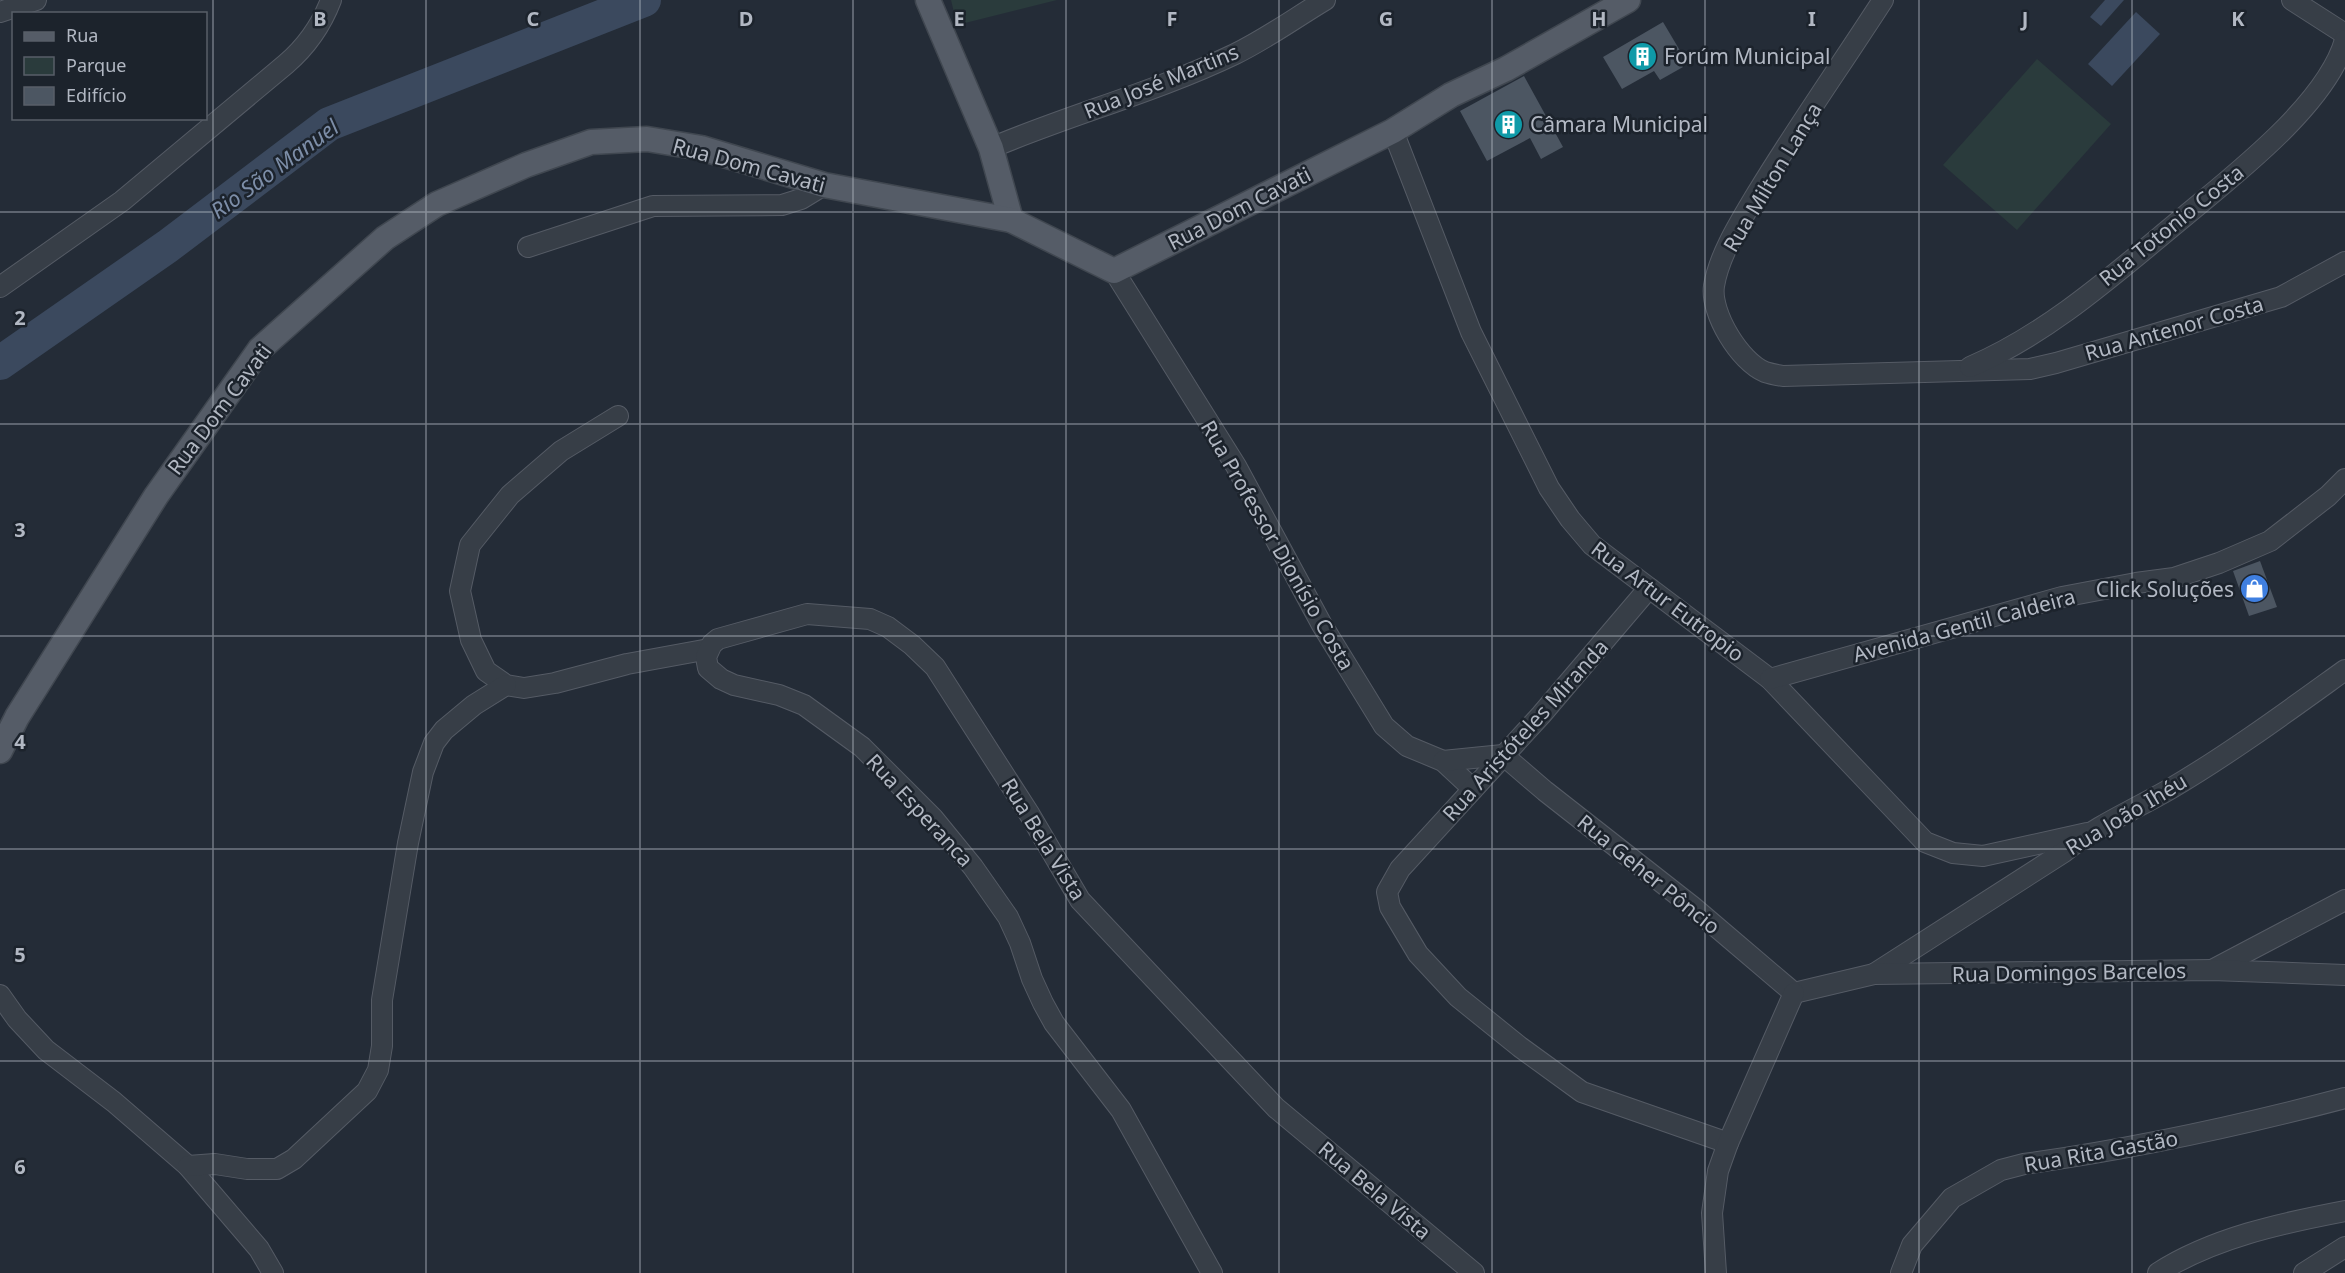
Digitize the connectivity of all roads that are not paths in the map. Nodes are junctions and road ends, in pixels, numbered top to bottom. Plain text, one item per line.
1 (36, 0) edge
2 (331, 0) edge
3 (928, 0) edge
4 (1325, 0) edge
5 (1628, 0) edge
6 (1883, 0) edge
7 (2292, 0) edge
8 (1602, 6) edge
9 (0, 12) edge
10 (2345, 34) edge
11 (2345, 40) edge
12 (1393, 131) junction
13 (991, 148) junction
14 (824, 185) junction
15 (1011, 220) junction
16 (528, 247) dead end
17 (2344, 264) edge
18 (1114, 271) junction
19 (0, 287) edge
20 (1961, 370) junction
21 (1996, 371) joint
22 (618, 416) dead end
23 (2345, 479) edge
24 (1649, 588) junction
25 (708, 657) junction
26 (2345, 670) edge
27 (1770, 679) junction
28 (506, 685) junction
29 (0, 751) edge
30 (1503, 755) junction
31 (1443, 761) junction
32 (1473, 789) junction
33 (2087, 833) junction
34 (2345, 900) edge
35 (2212, 970) junction
36 (1874, 975) junction
37 (2345, 975) edge
38 (1794, 993) junction
39 (0, 995) edge
40 (2345, 1098) edge
41 (1728, 1143) junction
42 (188, 1166) junction
43 (2345, 1211) edge
44 (2345, 1247) edge
45 (273, 1273) edge
46 (1212, 1273) edge
47 (1474, 1273) edge
48 (1716, 1273) edge
49 (1902, 1273) edge
50 (2158, 1273) edge
51 (2304, 1273) edge

1 - 9 street
2 - 19 street
3 - 13 main road
4 - 13 street, Rua José Martins
5 - 8 main road, Rua Dom Cavati
6 - 20 street, Rua Milton Lança
7 - 10 street
8 - 12 main road, Rua Dom Cavati
11 - 20 street, Rua Totonio Costa
12 - 18 main road, Rua Dom Cavati
12 - 24 street, Rua Artur Eutropio
13 - 15 main road
14 - 15 main road, Rua Dom Cavati
14 - 16 street
14 - 29 main road, Rua Dom Cavati
15 - 18 main road, Rua Dom Cavati
17 - 21 street, Rua Antenor Costa
18 - 31 street, Rua Professor Dionísio Costa
20 - 21 street, Rua Milton Lança
22 - 28 street
23 - 27 street, Avenida Gentil Caldeira
24 - 27 street, Rua Artur Eutropio
24 - 30 street, Rua Aristóteles Miranda
25 - 28 street, Rua Bela Vista
25 - 46 street, Rua Esperanca
25 - 47 street, Rua Bela Vista
26 - 33 street, Rua João Ihéu
27 - 33 street, Rua Artur Eutropio
28 - 42 street
30 - 31 street
30 - 32 street, Rua Aristóteles Miranda
30 - 38 street, Rua Geher Pôncio
31 - 32 street, Rua Professor Dionísio Costa
32 - 41 street, Rua Aristóteles Miranda
33 - 36 street, Rua João Ihéu
34 - 35 street
35 - 36 street, Rua Domingos Barcelos
35 - 37 street, Rua Domingos Barcelos
36 - 38 street, Rua Domingos Barcelos
38 - 41 street
39 - 42 street
40 - 49 street, Rua Rita Gastão
41 - 48 street
42 - 45 street
43 - 50 street
44 - 51 street

